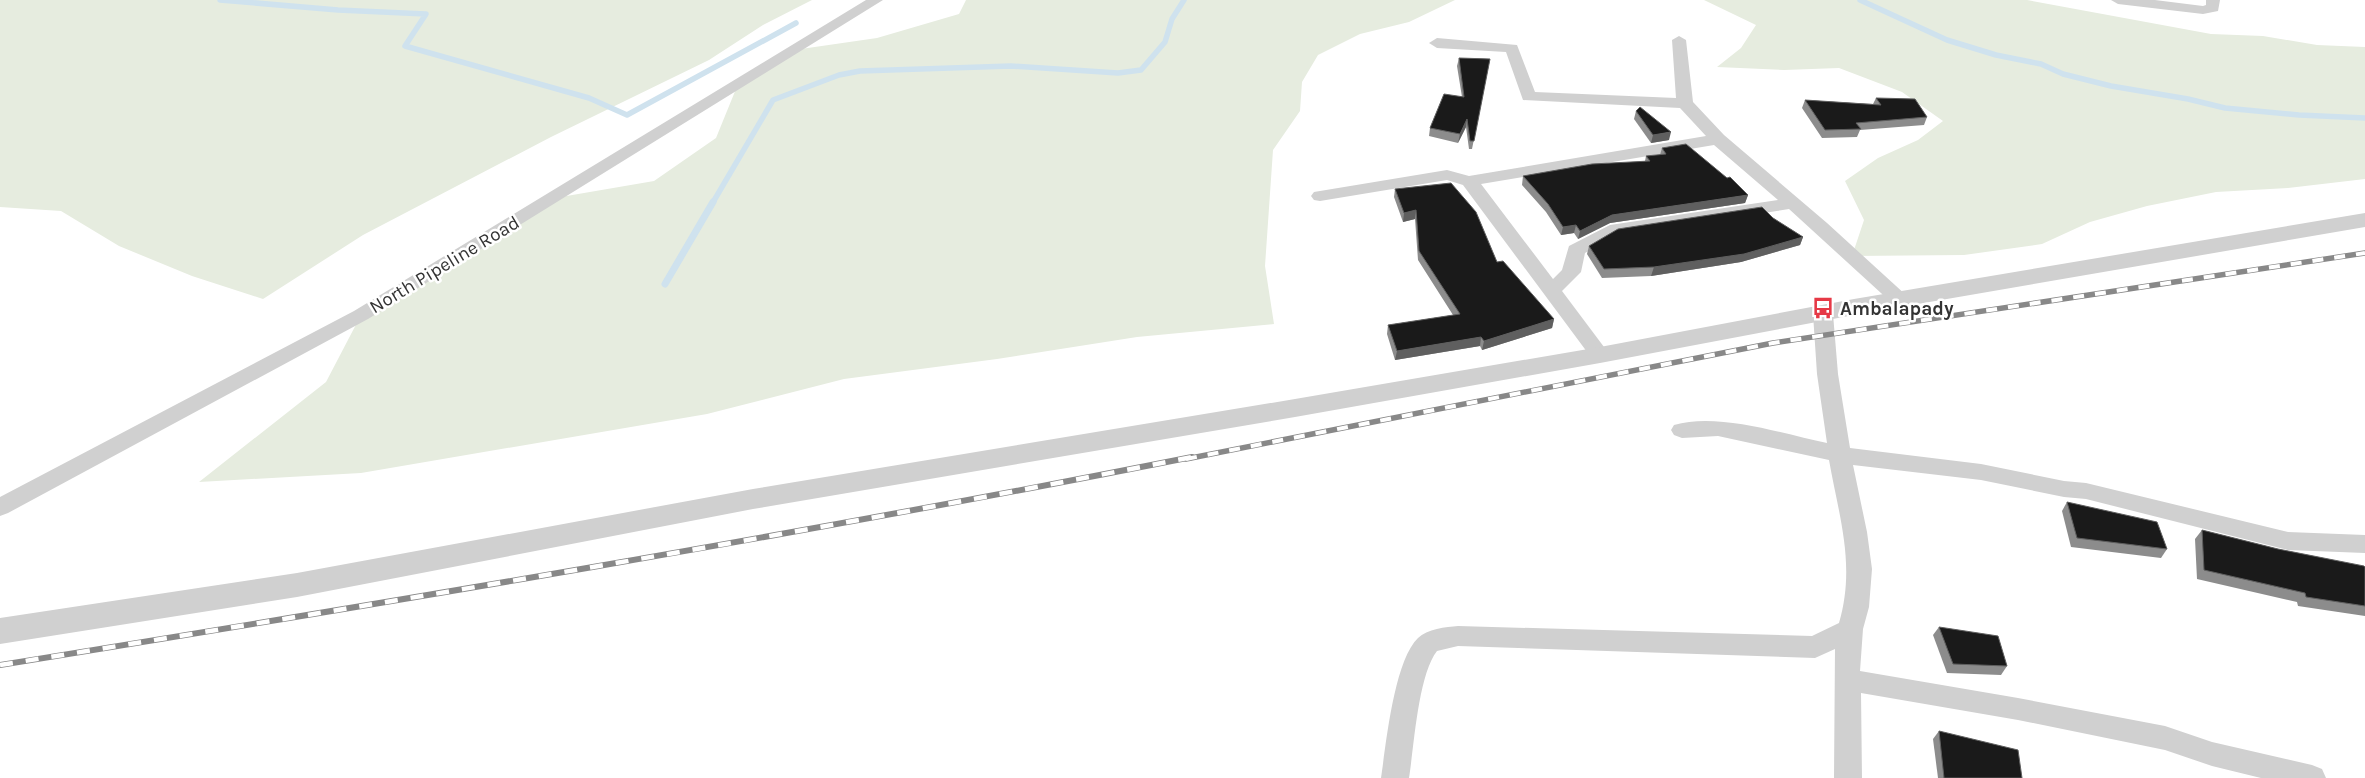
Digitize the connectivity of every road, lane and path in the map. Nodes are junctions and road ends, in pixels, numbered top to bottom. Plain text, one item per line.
1 (876, 0) edge
2 (2118, 0) edge
3 (2213, 0) edge
4 (1679, 40) dead end
5 (1437, 42) dead end
6 (1685, 102) junction
7 (1718, 139) junction
8 (1469, 182) junction
9 (1320, 196) dead end
10 (1793, 203) junction
11 (2365, 220) edge
12 (1552, 291) junction
13 (1900, 300) junction
14 (1823, 314) junction
15 (1600, 355) junction
16 (1682, 430) dead end
17 (1840, 454) junction
18 (0, 507) edge
19 (2365, 544) edge
20 (1850, 629) junction
21 (0, 631) edge
22 (1848, 680) junction
23 (1395, 778) edge
24 (1848, 778) edge
25 (2312, 778) edge

1 - 18 street, North Pipeline Road
2 - 3 street
4 - 6 street
5 - 6 street
6 - 7 street
7 - 8 street
7 - 10 street
8 - 9 street
8 - 12 street
10 - 12 street
10 - 13 street
11 - 13 street
12 - 15 street
13 - 14 street
14 - 15 street
14 - 17 street
15 - 21 street
16 - 17 street
17 - 19 street
17 - 20 street
20 - 22 street
20 - 23 street
22 - 24 street
22 - 25 street

